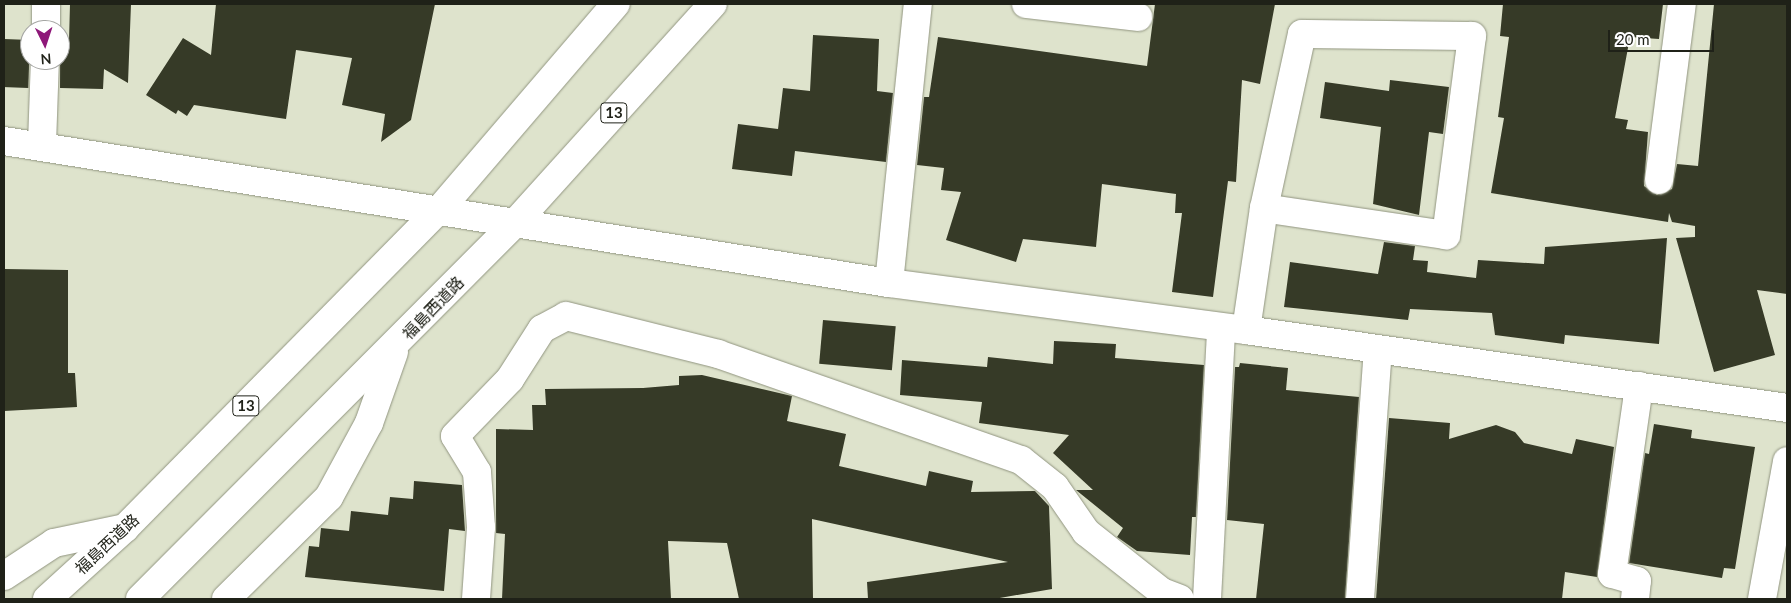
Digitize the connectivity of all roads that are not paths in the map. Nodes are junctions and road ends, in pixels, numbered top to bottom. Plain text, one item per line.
1 (46, 4) edge
2 (616, 4) edge
3 (713, 4) edge
4 (918, 4) edge
5 (1026, 4) edge
6 (1682, 4) edge
7 (1138, 17) dead end
8 (46, 20) edge
9 (44, 70) edge
10 (4, 141) edge
11 (42, 144) junction
12 (1659, 180) dead end
13 (1264, 208) junction
14 (440, 209) junction
15 (515, 223) junction
16 (889, 283) junction
17 (1233, 329) junction
18 (396, 346) junction
19 (1378, 350) junction
20 (1639, 386) junction
21 (1787, 408) edge
22 (1787, 461) edge
23 (126, 528) junction
24 (4, 576) edge
25 (1167, 597) edge
26 (47, 599) edge
27 (140, 599) edge
28 (226, 599) edge
29 (476, 599) edge
30 (1207, 599) edge
31 (1360, 599) edge
32 (1635, 599) edge
33 (1762, 599) edge

1 - 8 main road
2 - 14 main road, 福島西道路 / 13
3 - 15 main road, 福島西道路 / 13
4 - 16 main road
5 - 7 main road
6 - 12 main road
9 - 11 main road
10 - 11 main road
11 - 14 main road
13 - 13 main road
13 - 17 main road
14 - 15 main road
14 - 23 main road, 福島西道路 / 13
15 - 16 main road
15 - 18 main road, 福島西道路 / 13
16 - 17 main road
17 - 19 main road
17 - 30 main road
18 - 27 main road, 福島西道路 / 13
18 - 28 main road
19 - 20 main road
19 - 31 main road
20 - 21 main road
20 - 32 main road
22 - 33 main road
23 - 24 main road
23 - 26 main road, 福島西道路 / 13
25 - 29 main road

